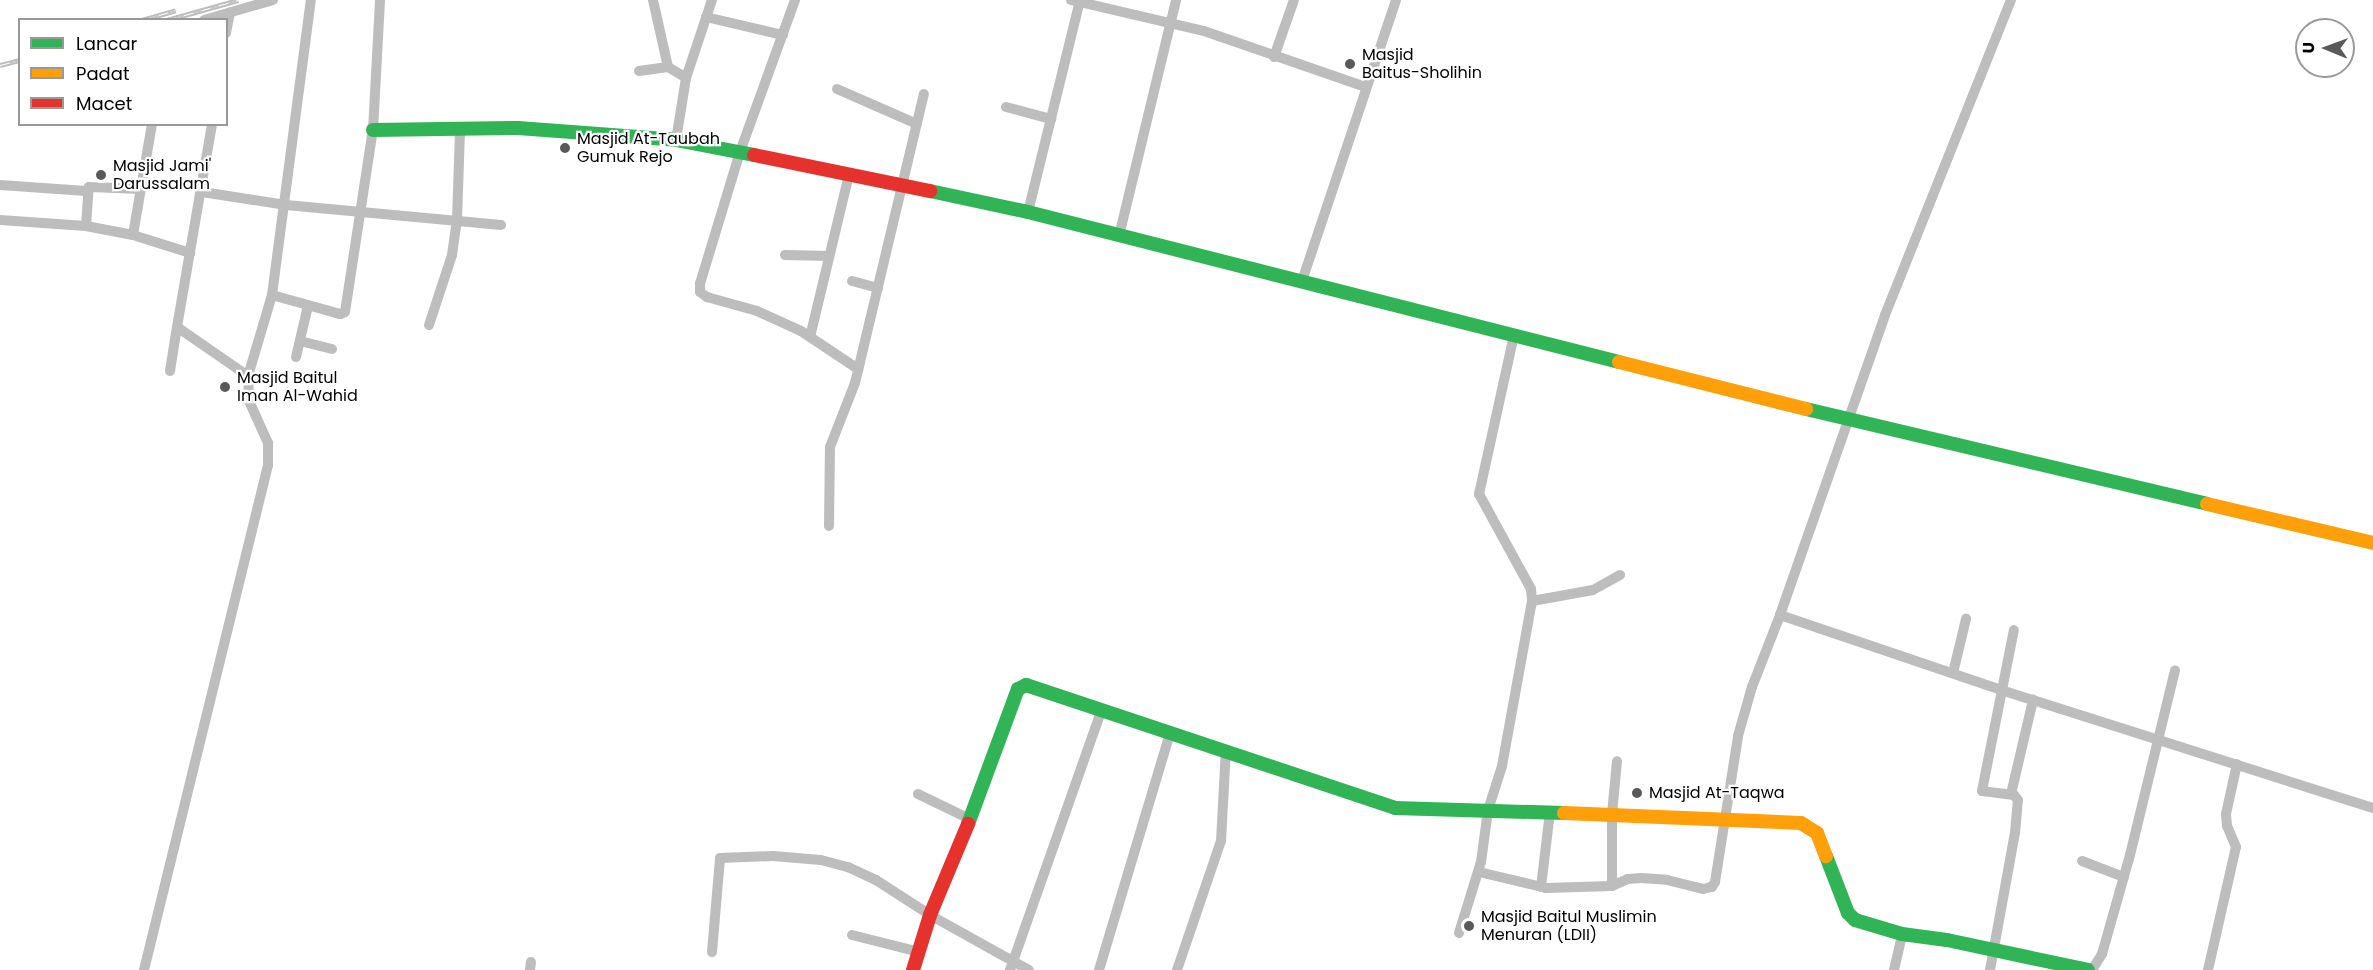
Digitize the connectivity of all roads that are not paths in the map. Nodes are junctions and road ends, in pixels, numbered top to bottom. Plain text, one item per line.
1 (273, 0) edge
2 (311, 0) edge
3 (380, 0) edge
4 (653, 0) edge
5 (712, 0) edge
6 (795, 0) edge
7 (1176, 0) edge
8 (1294, 0) edge
9 (1396, 0) edge
10 (2011, 0) edge
11 (1077, 1) edge
12 (230, 12) junction
13 (210, 18) edge
14 (706, 18) junction
15 (228, 22) edge
16 (1170, 25) junction
17 (783, 35) junction
18 (1274, 57) junction
19 (668, 67) junction
20 (639, 71) dead end
21 (686, 78) junction
22 (1366, 87) junction
23 (837, 89) dead end
24 (924, 94) dead end
25 (1006, 107) dead end
26 (1051, 119) junction
27 (917, 124) junction
28 (152, 126) edge
29 (212, 126) edge
30 (460, 129) junction
31 (373, 130) junction
32 (676, 140) junction
33 (740, 152) junction
34 (849, 174) junction
35 (0, 185) edge
36 (903, 185) junction
37 (141, 189) junction
38 (86, 191) junction
39 (202, 192) junction
40 (286, 205) junction
41 (361, 211) junction
42 (1028, 212) junction
43 (0, 220) edge
44 (458, 221) junction
45 (501, 225) dead end
46 (86, 226) junction
47 (133, 235) junction
48 (1119, 236) junction
49 (190, 253) junction
50 (785, 255) dead end
51 (829, 256) junction
52 (852, 281) dead end
53 (1302, 281) junction
54 (878, 288) junction
55 (273, 289) junction
56 (308, 306) junction
57 (429, 325) dead end
58 (177, 327) junction
59 (1514, 334) junction
60 (810, 337) junction
61 (300, 341) junction
62 (332, 349) dead end
63 (296, 357) dead end
64 (858, 369) junction
65 (170, 371) dead end
66 (248, 376) junction
67 (1848, 420) junction
68 (829, 526) dead end
69 (2373, 543) edge
70 (1620, 575) dead end
71 (1532, 601) junction
72 (1780, 615) junction
73 (1966, 619) dead end
74 (2014, 630) dead end
75 (2175, 670) dead end
76 (1953, 673) junction
77 (2001, 690) junction
78 (2033, 700) junction
79 (1101, 712) junction
80 (1170, 734) junction
81 (2156, 738) junction
82 (1226, 750) junction
83 (1617, 761) dead end
84 (2237, 764) junction
85 (918, 794) dead end
86 (2011, 794) junction
87 (2373, 808) edge
88 (1488, 810) junction
89 (1550, 812) junction
90 (1612, 814) junction
91 (970, 819) junction
92 (1724, 820) junction
93 (2082, 861) dead end
94 (1479, 872) junction
95 (2124, 878) junction
96 (1612, 886) junction
97 (1541, 887) junction
98 (930, 915) junction
99 (1460, 933) dead end
100 (1902, 934) junction
101 (852, 935) dead end
102 (1994, 949) junction
103 (712, 952) dead end
104 (919, 952) junction
105 (1012, 966) edge
106 (144, 970) edge
107 (912, 970) edge
108 (1029, 970) edge
109 (1099, 970) edge
110 (1177, 970) edge
111 (1894, 970) edge
112 (1990, 970) edge
113 (2090, 970) edge
114 (2208, 970) edge

1 - 12 street
2 - 40 street
3 - 31 street
4 - 19 street
5 - 14 street
6 - 17 street
7 - 16 street
8 - 18 street
9 - 22 street
10 - 67 street
11 - 16 street
11 - 26 street
12 - 13 street
12 - 15 street
14 - 17 street
14 - 21 street
16 - 18 street
16 - 48 street
17 - 33 street
18 - 22 street
19 - 20 street
19 - 21 street
21 - 32 street
22 - 53 street
23 - 27 street
24 - 27 street
25 - 26 street
26 - 42 street
27 - 36 street
28 - 37 street
29 - 39 street
30 - 31 street
30 - 32 street
30 - 44 street
31 - 41 street
32 - 33 street
33 - 34 street
33 - 60 street
34 - 36 street
34 - 51 street
35 - 38 street
36 - 42 street
36 - 54 street
37 - 38 street
37 - 47 street
38 - 46 street
39 - 40 street
39 - 49 street
40 - 41 street
40 - 55 street
41 - 44 street
41 - 56 street
42 - 48 street
43 - 46 street
44 - 45 street
44 - 57 street
46 - 47 street
47 - 49 street
48 - 53 street
49 - 58 street
50 - 51 street
51 - 60 street
52 - 54 street
53 - 59 street
54 - 64 street
55 - 56 street
55 - 66 street
56 - 61 street
58 - 65 street
58 - 66 street
59 - 67 street
59 - 71 street
60 - 64 street
61 - 62 street
61 - 63 street
64 - 68 street
66 - 106 street
67 - 69 street
67 - 72 street
70 - 71 street
71 - 88 street
72 - 76 street
72 - 92 street
73 - 76 street
74 - 77 street
75 - 81 street
76 - 77 street
77 - 78 street
77 - 86 street
78 - 81 street
78 - 86 street
79 - 80 street
79 - 91 street
79 - 105 street
80 - 82 street
80 - 109 street
81 - 84 street
81 - 95 street
82 - 88 street
82 - 110 street
83 - 90 street
84 - 87 street
84 - 114 street
85 - 91 street
86 - 102 street
88 - 89 street
88 - 94 street
89 - 90 street
89 - 97 street
90 - 92 street
90 - 96 street
91 - 98 street
92 - 96 street
92 - 100 street
93 - 95 street
94 - 97 street
94 - 99 street
95 - 113 street
96 - 97 street
98 - 103 street
98 - 104 street
98 - 105 street
100 - 102 street
100 - 111 street
101 - 104 street
102 - 112 street
102 - 113 street
104 - 107 street
105 - 108 street

